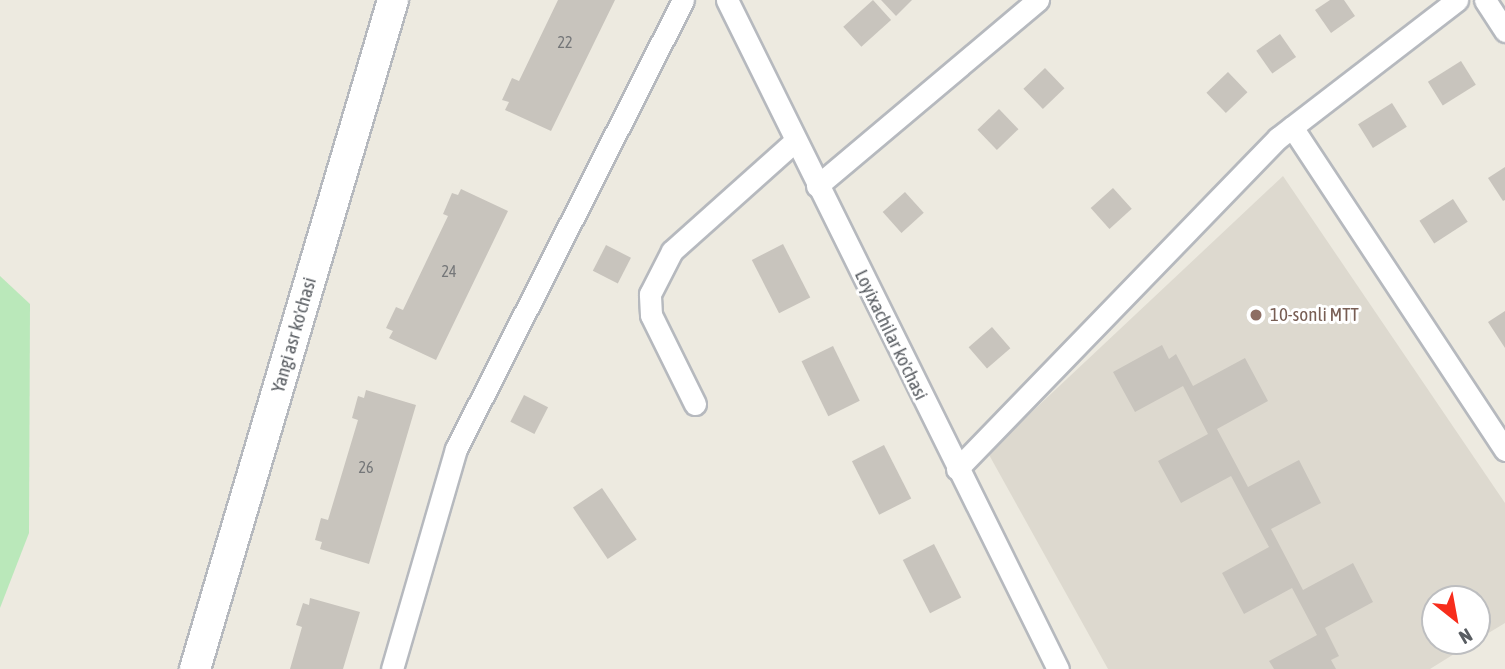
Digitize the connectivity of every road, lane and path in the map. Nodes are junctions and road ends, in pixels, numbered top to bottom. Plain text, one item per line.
1 (393, 0) edge
2 (683, 0) edge
3 (727, 0) edge
4 (1038, 0) edge
5 (1457, 0) edge
6 (1485, 0) edge
7 (1505, 31) edge
8 (1292, 127) junction
9 (795, 141) junction
10 (817, 186) junction
11 (695, 404) dead end
12 (1505, 450) edge
13 (957, 468) junction
14 (195, 669) edge
15 (392, 669) edge
16 (1058, 669) edge

1 - 14 street, Yangi asr ko'chasi
2 - 15 street
3 - 9 street, Loyixachilar ko'chasi
4 - 10 street
5 - 8 street
6 - 7 street
8 - 12 street
8 - 13 street
9 - 10 street, Loyixachilar ko'chasi
9 - 11 street
10 - 13 street, Loyixachilar ko'chasi
13 - 16 street, Loyixachilar ko'chasi

